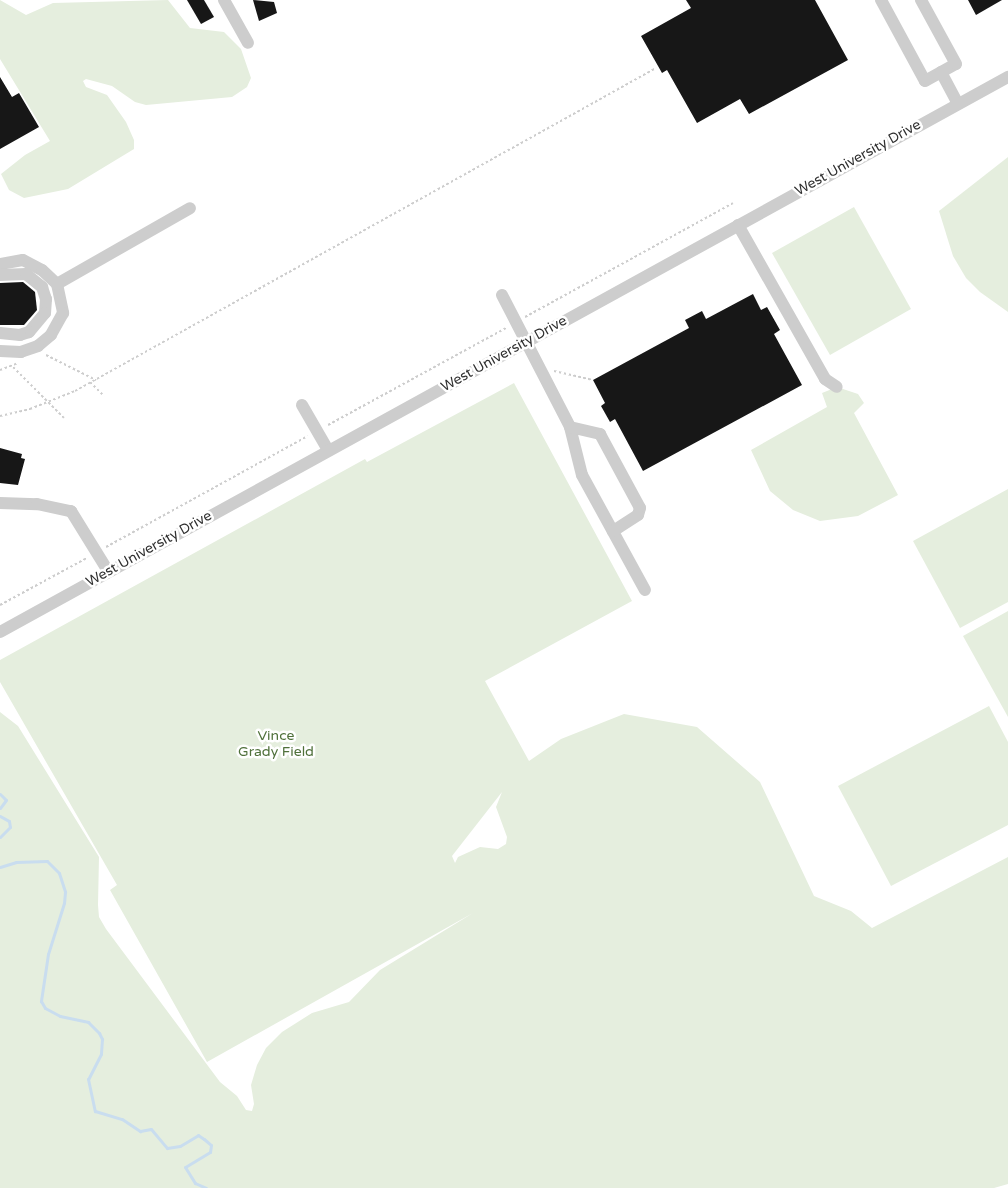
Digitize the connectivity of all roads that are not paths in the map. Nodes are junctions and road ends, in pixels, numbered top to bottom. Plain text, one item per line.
1 (224, 0) edge
2 (881, 0) edge
3 (921, 0) edge
4 (248, 44) dead end
5 (940, 72) junction
6 (1008, 77) edge
7 (958, 104) junction
8 (190, 208) dead end
9 (738, 225) junction
10 (0, 264) edge
11 (0, 276) edge
12 (57, 284) junction
13 (502, 295) dead end
14 (0, 333) edge
15 (525, 341) junction
16 (0, 351) edge
17 (837, 387) dead end
18 (302, 405) dead end
19 (570, 428) junction
20 (328, 450) junction
21 (0, 503) edge
22 (613, 531) junction
23 (108, 571) junction
24 (645, 590) dead end
25 (0, 632) edge

1 - 4 street
2 - 5 street
3 - 5 street
5 - 7 street
6 - 7 street, West University Drive
7 - 9 street, West University Drive
8 - 12 street
9 - 15 street, West University Drive
9 - 17 street
10 - 12 street
11 - 14 street
12 - 16 street
13 - 15 street
15 - 19 street
15 - 20 street, West University Drive
18 - 20 street
19 - 22 street
19 - 22 street
20 - 23 street, West University Drive
21 - 23 street
22 - 24 street
23 - 25 street, West University Drive

